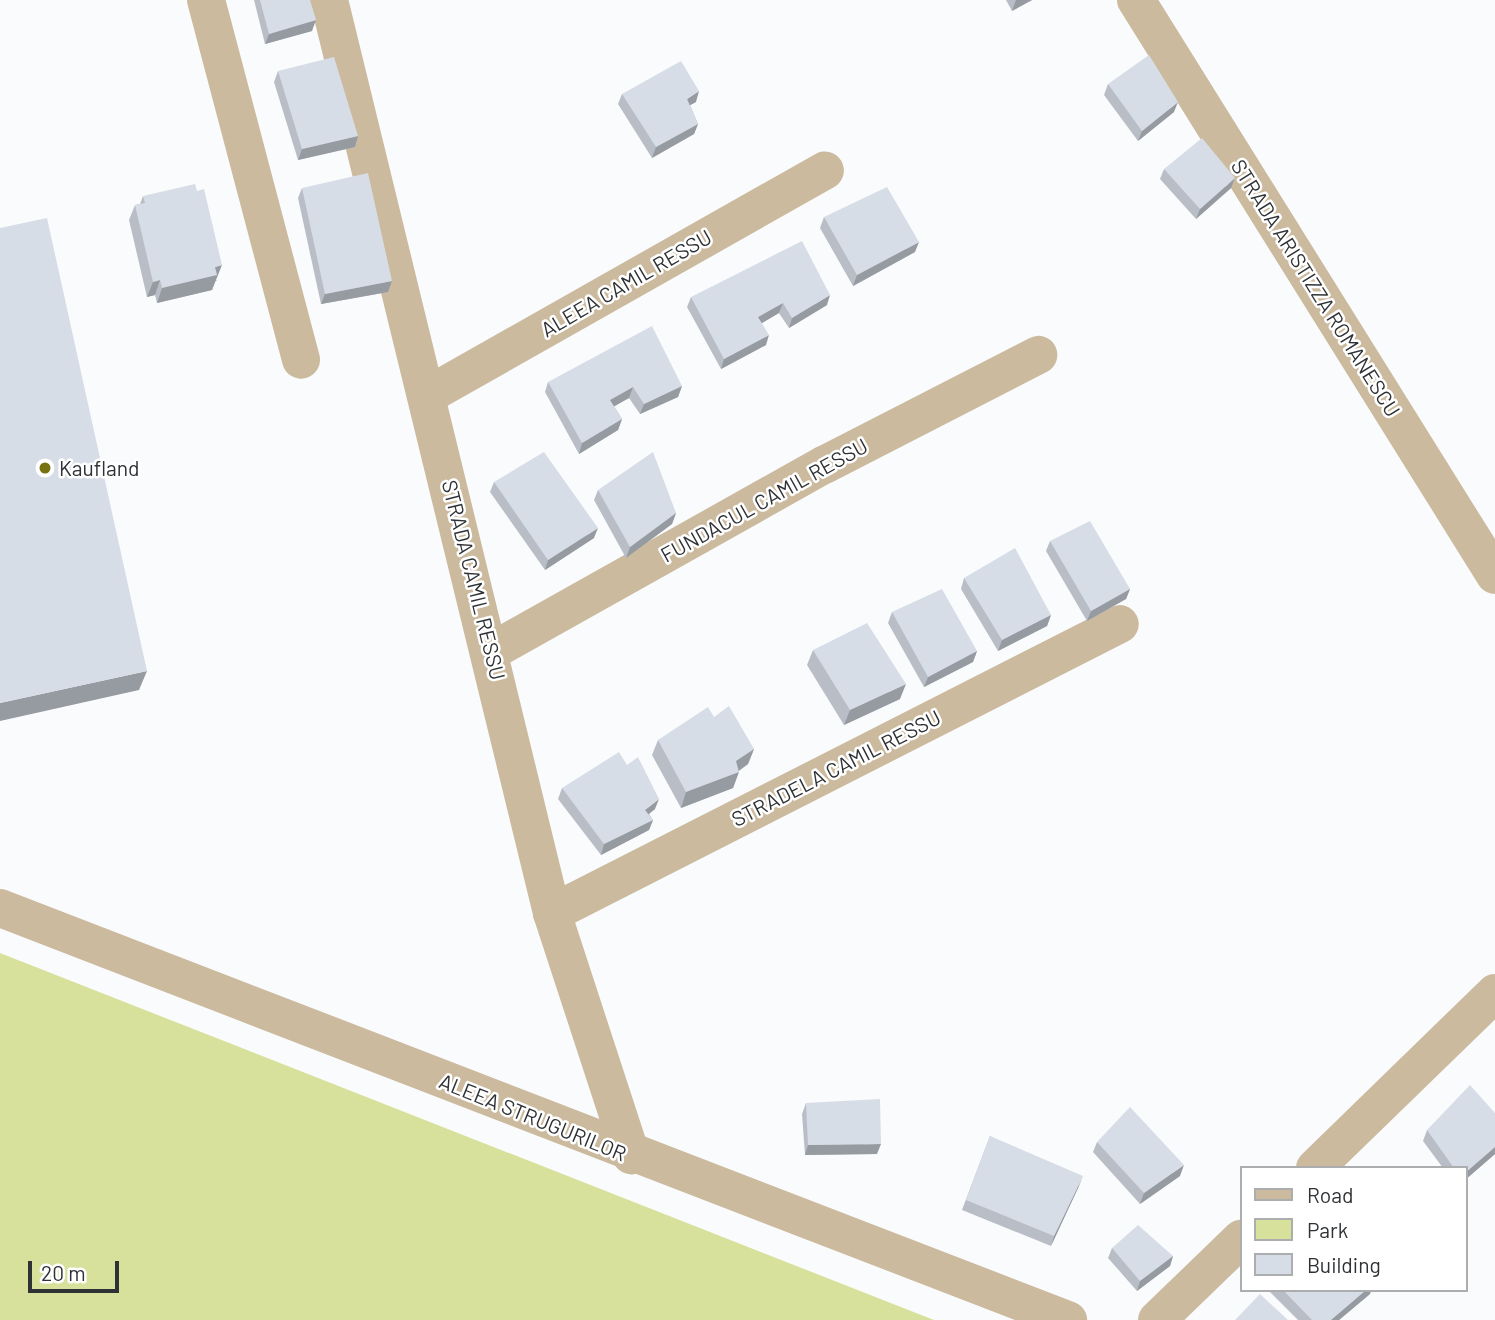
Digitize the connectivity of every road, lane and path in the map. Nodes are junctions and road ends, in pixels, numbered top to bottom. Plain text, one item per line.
1 (206, 0) edge
2 (329, 0) edge
3 (1136, 0) edge
4 (825, 170) dead end
5 (1038, 355) dead end
6 (301, 360) dead end
7 (428, 395) junction
8 (1495, 575) edge
9 (1121, 624) dead end
10 (492, 650) junction
11 (0, 908) edge
12 (552, 913) junction
13 (1495, 993) edge
14 (631, 1155) junction
15 (1317, 1166) edge
16 (1240, 1240) edge
17 (1068, 1320) edge
18 (1157, 1320) edge

1 - 6 street
2 - 7 street, STRADA CAMIL RESSU
3 - 8 street, STRADA ARISTIZZA ROMANESCU
4 - 7 street, ALEEA CAMIL RESSU
5 - 10 street, FUNDACUL CAMIL RESSU
7 - 10 street, STRADA CAMIL RESSU
9 - 12 street, STRADELA CAMIL RESSU
10 - 12 street, STRADA CAMIL RESSU
11 - 14 street, ALEEA STRUGURILOR
12 - 14 street, STRADA CAMIL RESSU
13 - 15 street
14 - 17 street, ALEEA STRUGURILOR
16 - 18 street

